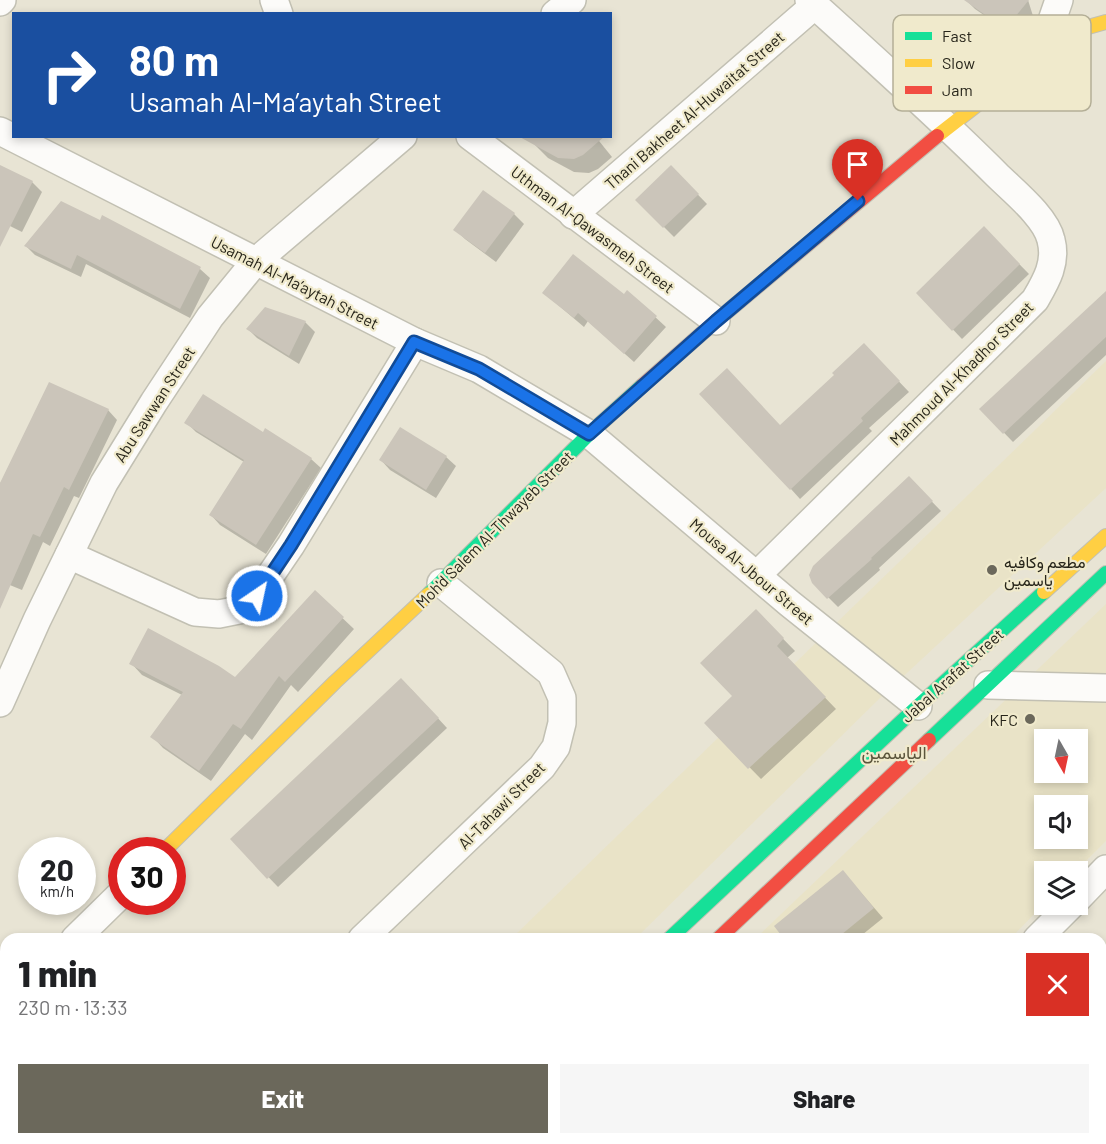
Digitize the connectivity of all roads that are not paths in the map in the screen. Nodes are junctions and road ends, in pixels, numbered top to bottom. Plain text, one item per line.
1 (572, 0) edge
2 (1059, 0) edge
3 (812, 3) edge
4 (557, 12) edge
5 (1054, 15) edge
6 (1106, 22) edge
7 (1091, 26) edge
8 (893, 76) edge
9 (931, 111) edge
10 (968, 111) edge
11 (948, 126) junction
12 (14, 138) edge
13 (401, 138) edge
14 (473, 138) edge
15 (573, 215) junction
16 (255, 262) junction
17 (716, 321) junction
18 (414, 342) junction
19 (589, 434) junction
20 (1106, 536) edge
21 (69, 555) junction
22 (1106, 573) edge
23 (757, 575) junction
24 (441, 583) junction
25 (988, 685) junction
26 (1106, 688) edge
27 (0, 703) edge
28 (918, 706) junction
29 (178, 837) edge
30 (1106, 869) edge
31 (1088, 888) edge
32 (108, 907) edge
33 (1061, 915) edge
34 (81, 933) edge
35 (369, 933) edge
36 (675, 933) edge
37 (724, 933) edge
38 (1043, 933) edge

1 - 4 street
2 - 5 street, Moh'd Salem Al-Thwayeb Street
3 - 8 street, Thani Bakheet Al-Huwaitat Street
3 - 15 street, Thani Bakheet Al-Huwaitat Street
6 - 7 street, Moh'd Salem Al-Thwayeb Street
9 - 11 street, Thani Bakheet Al-Huwaitat Street
10 - 11 street, Moh'd Salem Al-Thwayeb Street
11 - 17 street, Moh'd Salem Al-Thwayeb Street
11 - 23 street, Mahmoud Al-Khadhor Street
12 - 16 street, Usamah Al-Ma’aytah Street
13 - 16 street, Abu Sawwan Street
14 - 15 street, Uthman Al-Qawasmeh Street
15 - 17 street, Uthman Al-Qawasmeh Street
16 - 18 street, Usamah Al-Ma’aytah Street
16 - 21 street, Abu Sawwan Street
17 - 19 street, Moh'd Salem Al-Thwayeb Street
18 - 19 street, Usamah Al-Ma’aytah Street
18 - 21 street
19 - 23 street, Mousa Al-Jbour Street
19 - 24 street, Moh'd Salem Al-Thwayeb Street
20 - 28 street, Jabal Arafat Street
21 - 27 street, Abu Sawwan Street
22 - 25 street, Jabal Arafat Street
23 - 28 street, Mousa Al-Jbour Street
24 - 29 street, Moh'd Salem Al-Thwayeb Street
24 - 35 street, Al-Tahawi Street
25 - 26 street
25 - 37 street, Jabal Arafat Street
28 - 36 street, Jabal Arafat Street
30 - 31 street
32 - 34 street
33 - 38 street

